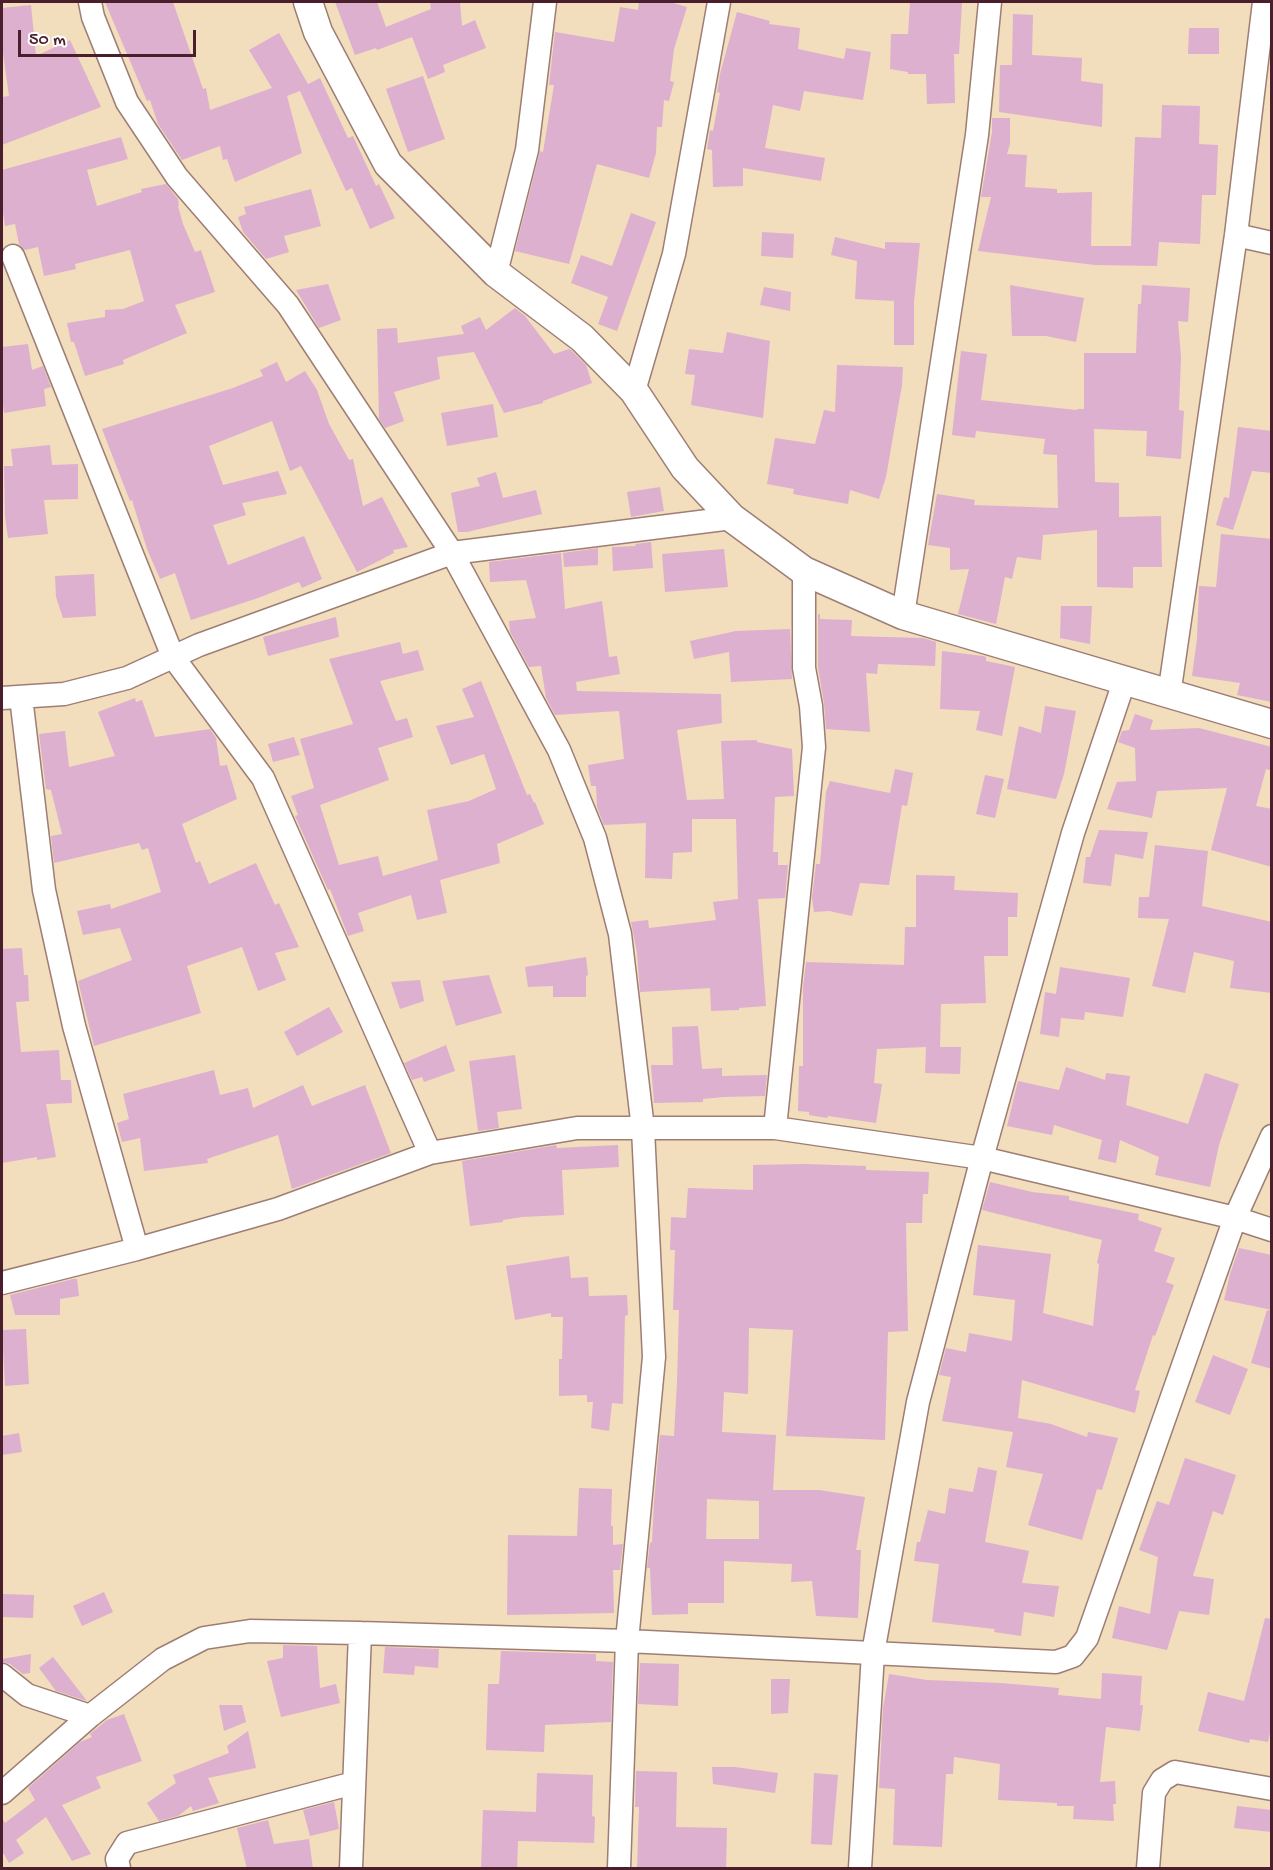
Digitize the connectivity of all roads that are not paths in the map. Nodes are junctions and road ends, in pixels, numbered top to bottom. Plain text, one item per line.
1 (90, 2) edge
2 (308, 2) edge
3 (545, 2) edge
4 (719, 2) edge
5 (990, 2) edge
6 (1264, 2) edge
7 (1236, 235) junction
8 (1272, 243) edge
9 (13, 256) dead end
10 (496, 273) junction
11 (634, 391) junction
12 (732, 518) junction
13 (452, 554) junction
14 (804, 571) junction
15 (903, 615) junction
16 (173, 657) junction
17 (1124, 682) junction
18 (1169, 695) junction
19 (11, 697) edge
20 (1272, 724) edge
21 (775, 1128) junction
22 (644, 1129) junction
23 (1272, 1136) edge
24 (430, 1153) junction
25 (982, 1158) junction
26 (1235, 1218) junction
27 (1272, 1230) edge
28 (137, 1250) junction
29 (2, 1283) edge
30 (360, 1633) junction
31 (627, 1641) junction
32 (873, 1653) junction
33 (2, 1675) edge
34 (90, 1716) junction
35 (354, 1783) junction
36 (1272, 1789) edge
37 (2, 1792) edge
38 (119, 1869) edge
39 (351, 1869) edge
40 (619, 1869) edge
41 (860, 1869) edge
42 (1148, 1869) edge

1 - 13 street
2 - 10 street
3 - 10 street
4 - 11 street
5 - 15 street
6 - 7 street
7 - 8 street
7 - 18 street
9 - 16 street
10 - 11 street
11 - 12 street
12 - 13 street
12 - 14 street
13 - 16 street
13 - 22 street
14 - 15 street
14 - 21 street
15 - 17 street
16 - 19 street
16 - 24 street
17 - 18 street
17 - 25 street
18 - 20 street
19 - 28 street
21 - 22 street
21 - 25 street
22 - 24 street
22 - 31 street
23 - 26 street
24 - 28 street
25 - 26 street
25 - 32 street
26 - 27 street
26 - 32 street
28 - 29 street
30 - 31 street
30 - 34 street
30 - 35 street
31 - 32 street
31 - 40 street
32 - 41 street
33 - 34 street
34 - 37 street
35 - 38 street
35 - 39 street
36 - 42 street

